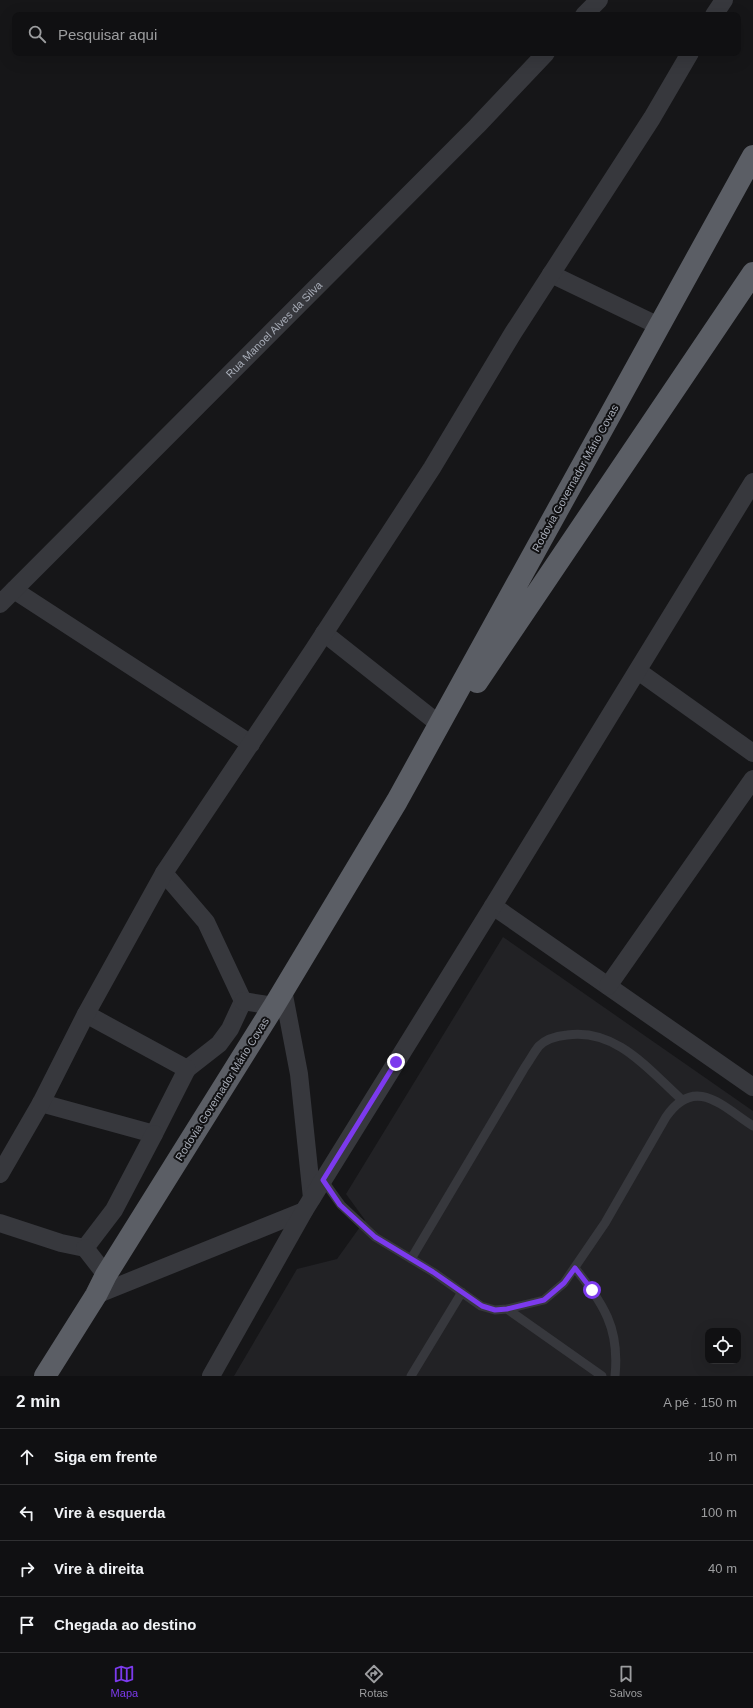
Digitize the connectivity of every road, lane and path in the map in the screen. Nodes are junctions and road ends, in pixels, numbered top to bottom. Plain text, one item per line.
1 (599, 0) edge
2 (724, 0) edge
3 (587, 12) edge
4 (716, 12) edge
5 (543, 56) edge
6 (688, 56) edge
7 (753, 138) edge
8 (753, 156) edge
9 (726, 206) junction
10 (753, 273) edge
11 (551, 274) junction
12 (659, 326) junction
13 (753, 482) edge
14 (14, 590) junction
15 (0, 604) edge
16 (324, 633) junction
17 (638, 671) junction
18 (439, 724) junction
19 (251, 744) junction
20 (753, 752) edge
21 (753, 779) edge
22 (397, 801) junction
23 (164, 872) junction
24 (493, 906) junction
25 (608, 986) junction
26 (279, 998) junction
27 (243, 1001) junction
28 (86, 1014) junction
29 (187, 1069) junction
30 (753, 1087) edge
31 (682, 1099) junction
32 (41, 1103) junction
33 (753, 1126) edge
34 (154, 1134) junction
35 (0, 1174) edge
36 (323, 1180) junction
37 (308, 1205) junction
38 (0, 1223) edge
39 (85, 1248) junction
40 (411, 1259) junction
41 (575, 1268) junction
42 (106, 1275) junction
43 (462, 1292) junction
44 (96, 1295) junction
45 (507, 1309) junction
46 (45, 1376) edge
47 (211, 1376) edge
48 (411, 1376) edge
49 (602, 1376) edge
50 (615, 1376) edge

1 - 3 street
2 - 4 street
5 - 14 street, Rua Manoel Alves da Silva
6 - 11 street
7 - 9 highway
8 - 9 highway, Rodovia Governador Mário Covas
9 - 12 highway, Rodovia Governador Mário Covas
10 - 22 highway, Rodovia Governador Mário Covas
11 - 12 street
11 - 16 street
12 - 18 highway, Rodovia Governador Mário Covas
13 - 17 street
14 - 15 street, Rua Manoel Alves da Silva
14 - 19 street
16 - 18 street
16 - 19 street
17 - 20 street
17 - 24 street
18 - 22 highway, Rodovia Governador Mário Covas
19 - 23 street
21 - 25 street
22 - 26 highway, Rodovia Governador Mário Covas
23 - 27 street
23 - 28 street
24 - 25 street
24 - 36 street
25 - 30 street
26 - 27 street
26 - 37 street
26 - 42 highway, Rodovia Governador Mário Covas
27 - 29 street
28 - 29 street
28 - 32 street
29 - 34 street
31 - 33 lane
31 - 40 lane
31 - 41 lane
32 - 34 street
32 - 35 street
34 - 39 street
36 - 37 street
36 - 40 lane
37 - 44 street
37 - 47 street
38 - 39 street
39 - 42 street
40 - 43 lane
41 - 45 lane
41 - 50 lane
42 - 44 highway, Rodovia Governador Mário Covas
43 - 45 lane
43 - 48 lane
44 - 46 highway, Rodovia Governador Mário Covas
45 - 49 lane

